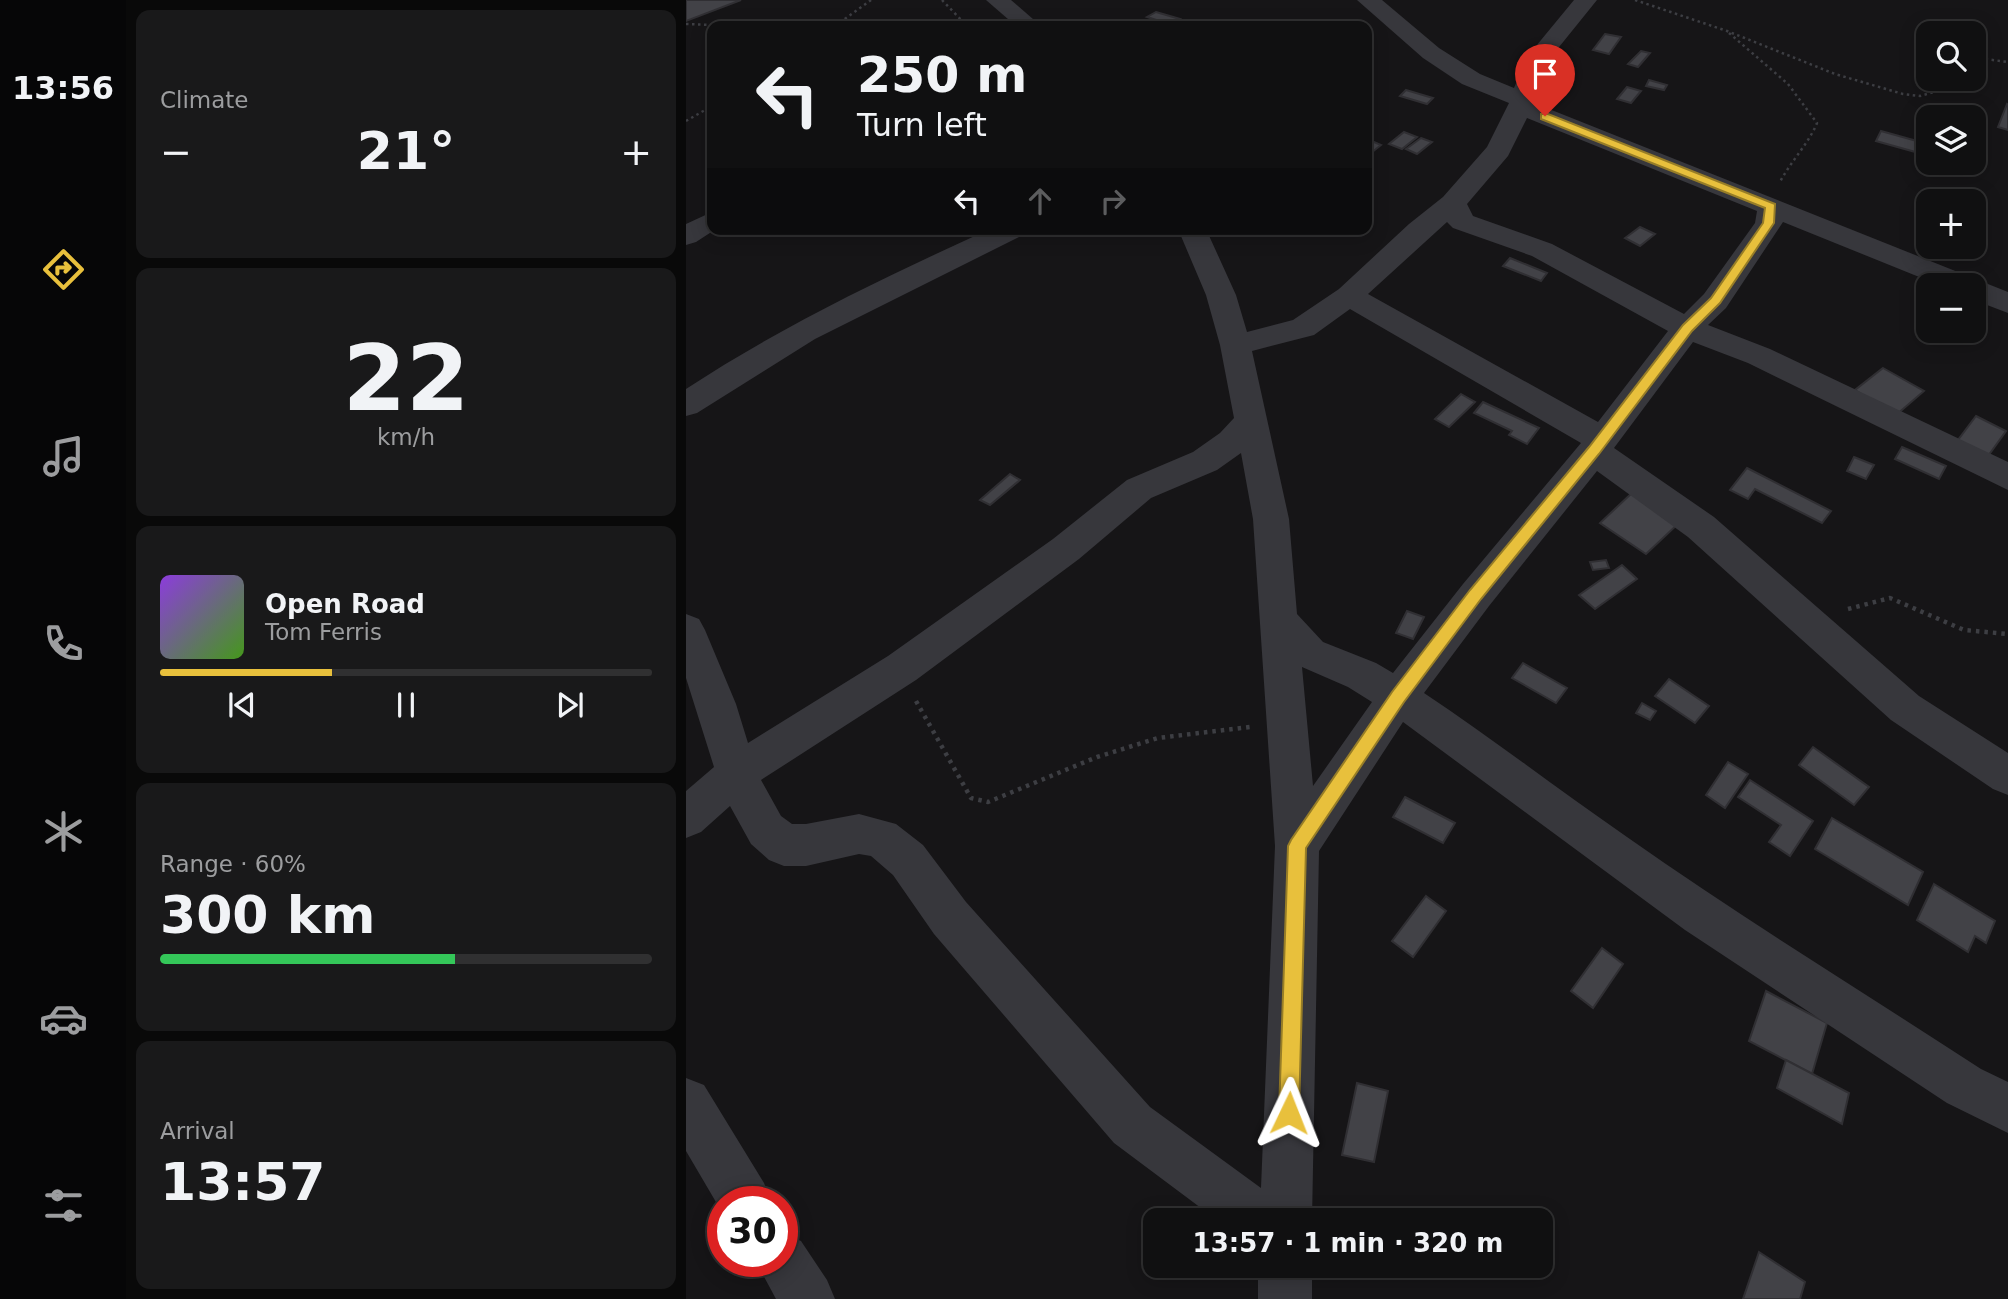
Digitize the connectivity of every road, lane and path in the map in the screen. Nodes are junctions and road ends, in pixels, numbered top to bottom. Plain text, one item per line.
1 (871, 0) edge
2 (942, 0) edge
3 (997, 0) edge
4 (1368, 0) edge
5 (1586, 0) edge
6 (1635, 0) edge
7 (842, 21) edge
8 (962, 21) edge
9 (1024, 21) edge
10 (686, 24) edge
11 (707, 25) edge
12 (1727, 31) junction
13 (1986, 59) edge
14 (2008, 62) edge
15 (1935, 91) edge
16 (1521, 103) junction
17 (707, 109) edge
18 (686, 121) edge
19 (1453, 203) junction
20 (1771, 206) junction
21 (707, 223) edge
22 (1001, 235) edge
23 (1195, 235) edge
24 (686, 236) edge
25 (1936, 273) edge
26 (1986, 294) edge
27 (1349, 296) junction
28 (2008, 303) edge
29 (1687, 328) junction
30 (1235, 345) junction
31 (686, 405) edge
32 (1251, 420) junction
33 (1598, 445) junction
34 (2008, 477) edge
35 (1279, 620) junction
36 (1814, 628) junction
37 (686, 630) edge
38 (2008, 634) edge
39 (902, 668) junction
40 (1398, 697) junction
41 (1287, 724) junction
42 (737, 773) junction
43 (2008, 776) edge
44 (686, 818) edge
45 (1297, 846) junction
46 (686, 1102) edge
47 (2008, 1108) edge
48 (736, 1186) edge
49 (1245, 1208) edge
50 (1286, 1208) edge
51 (793, 1277) edge
52 (1285, 1278) edge
53 (808, 1299) edge
54 (1285, 1299) edge

1 - 7 path
2 - 8 path
3 - 9 street
4 - 16 street
5 - 16 street
6 - 12 path
10 - 11 path
12 - 15 path
12 - 20 path
13 - 14 path
16 - 19 street
16 - 20 street
17 - 18 path
19 - 27 street
19 - 29 street
20 - 25 street
20 - 29 street
21 - 24 street
22 - 31 street
23 - 30 street
26 - 28 street
27 - 30 street
27 - 33 street
29 - 33 street
29 - 34 street
30 - 32 street
32 - 35 street
32 - 39 street
33 - 36 street
33 - 40 street
35 - 40 street
35 - 41 street
36 - 38 path
36 - 43 street
37 - 42 street
39 - 41 path
39 - 42 street
40 - 45 street
40 - 47 street
41 - 45 street
42 - 44 street
42 - 49 street
45 - 50 street
46 - 48 street
51 - 53 street
52 - 54 street

